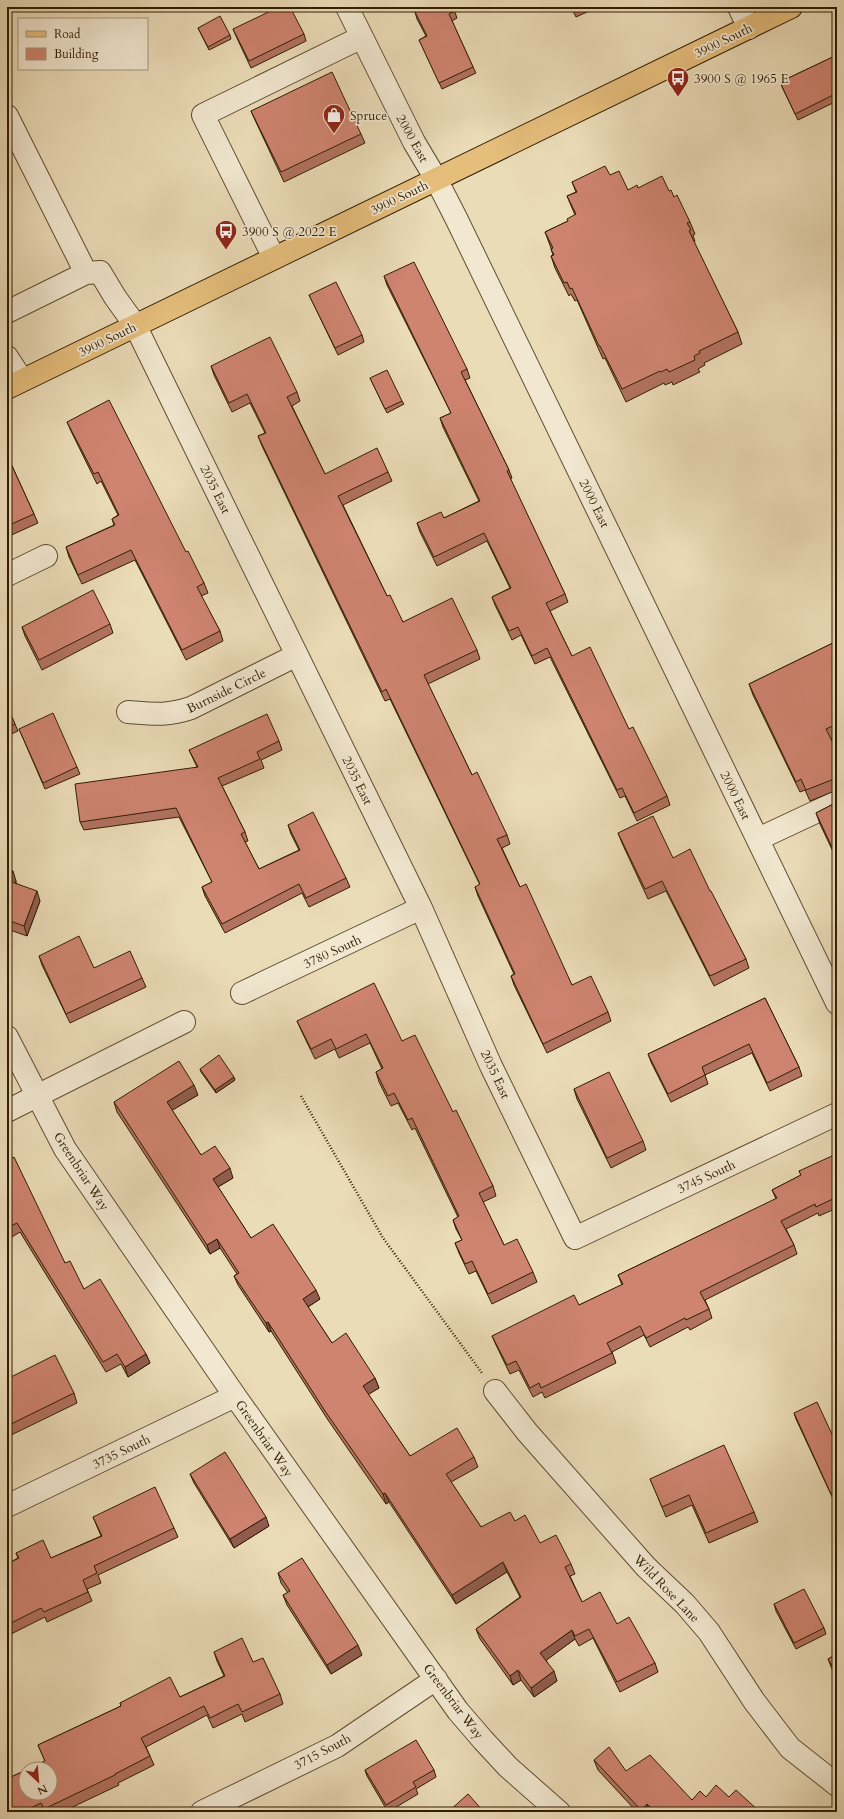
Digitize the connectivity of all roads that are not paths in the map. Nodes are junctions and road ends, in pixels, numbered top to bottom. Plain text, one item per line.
1 (347, 7) edge
2 (739, 7) edge
3 (791, 7) edge
4 (749, 28) junction
5 (362, 37) junction
6 (7, 116) edge
7 (436, 179) junction
8 (274, 258) junction
9 (86, 273) junction
10 (7, 312) edge
11 (135, 325) junction
12 (7, 357) edge
13 (15, 384) edge
14 (46, 556) dead end
15 (7, 575) edge
16 (297, 655) junction
17 (128, 712) dead end
18 (837, 802) edge
19 (758, 839) junction
20 (421, 908) junction
21 (242, 993) dead end
22 (837, 1003) edge
23 (184, 1022) dead end
24 (7, 1037) edge
25 (38, 1096) junction
26 (7, 1111) edge
27 (837, 1114) edge
28 (575, 1238) joint
29 (495, 1391) road end
30 (235, 1396) junction
31 (7, 1506) edge
32 (436, 1679) junction
33 (837, 1785) edge
34 (202, 1812) edge
35 (559, 1812) edge

1 - 5 street, 2000 East
2 - 4 street
3 - 4 main road, 3900 South
4 - 7 main road, 3900 South
5 - 7 street, 2000 East
5 - 8 street
6 - 9 street
7 - 8 main road, 3900 South
7 - 19 street, 2000 East
8 - 11 main road, 3900 South
9 - 10 street
9 - 11 street, 2035 East
11 - 13 main road, 3900 South
11 - 16 street, 2035 East
12 - 13 street
14 - 15 street
16 - 17 street, Burnside Circle
16 - 20 street, 2035 East
18 - 19 street
19 - 22 street, 2000 East
20 - 21 street, 3780 South
20 - 28 street, 2035 East
23 - 25 street
24 - 25 street, Greenbriar Way
25 - 26 street
25 - 30 street, Greenbriar Way
27 - 28 street, 3745 South
29 - 33 street, Wild Rose Lane
30 - 31 street, 3735 South
30 - 32 street, Greenbriar Way
32 - 34 street, 3715 South
32 - 35 street, Greenbriar Way

